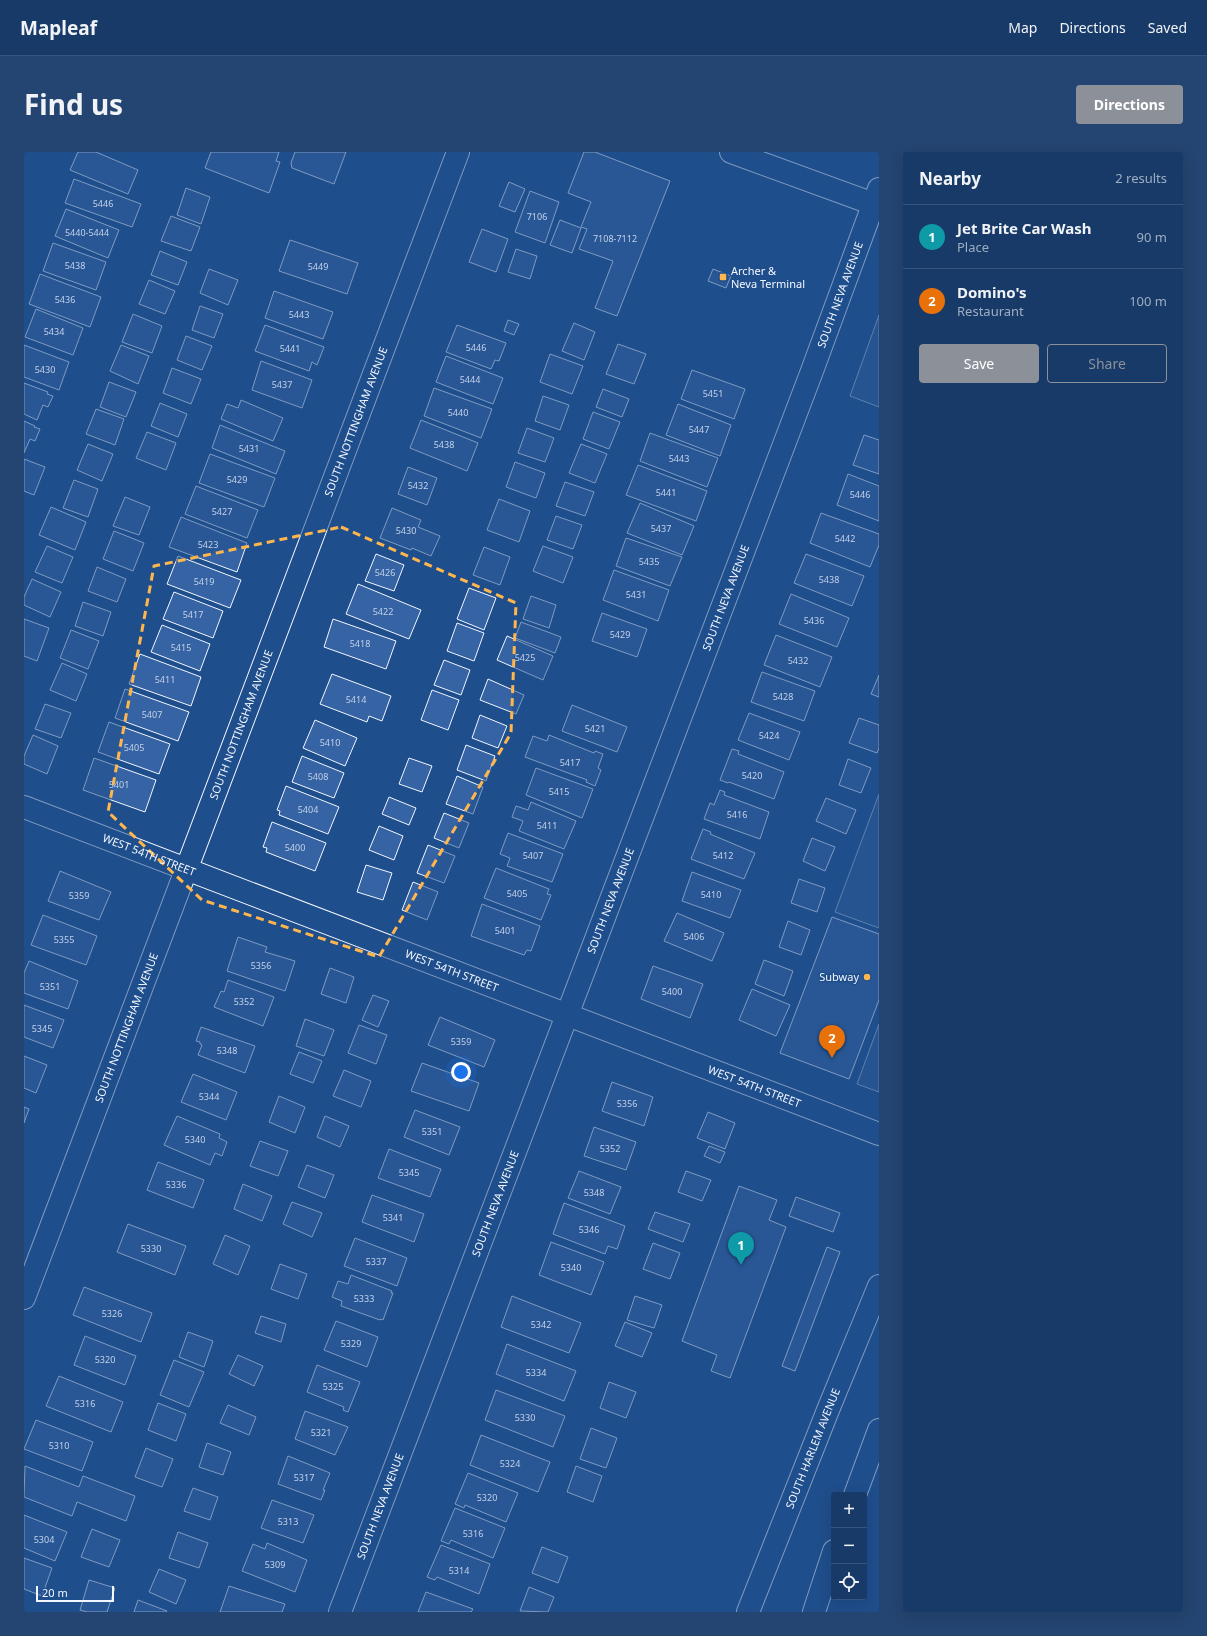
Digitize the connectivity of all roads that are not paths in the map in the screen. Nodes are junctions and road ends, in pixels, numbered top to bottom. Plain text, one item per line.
1 (458, 152) edge
2 (731, 152) edge
3 (877, 199) edge
4 (24, 807) edge
5 (187, 869) junction
6 (568, 1014) junction
7 (879, 1134) edge
8 (879, 1286) edge
9 (24, 1298) edge
10 (875, 1309) edge
11 (879, 1430) edge
12 (856, 1492) edge
13 (831, 1560) edge
14 (340, 1612) edge
15 (748, 1612) edge
16 (814, 1612) edge

1 - 5 street, SOUTH NOTTINGHAM AVENUE
2 - 3 street
3 - 6 street, SOUTH NEVA AVENUE
4 - 5 street, WEST 54TH STREET
5 - 6 street, WEST 54TH STREET
5 - 9 street, SOUTH NOTTINGHAM AVENUE
6 - 7 street, WEST 54TH STREET
6 - 14 street, SOUTH NEVA AVENUE
8 - 10 street, SOUTH HARLEM AVENUE
10 - 15 street, SOUTH HARLEM AVENUE
11 - 12 street
13 - 16 street

